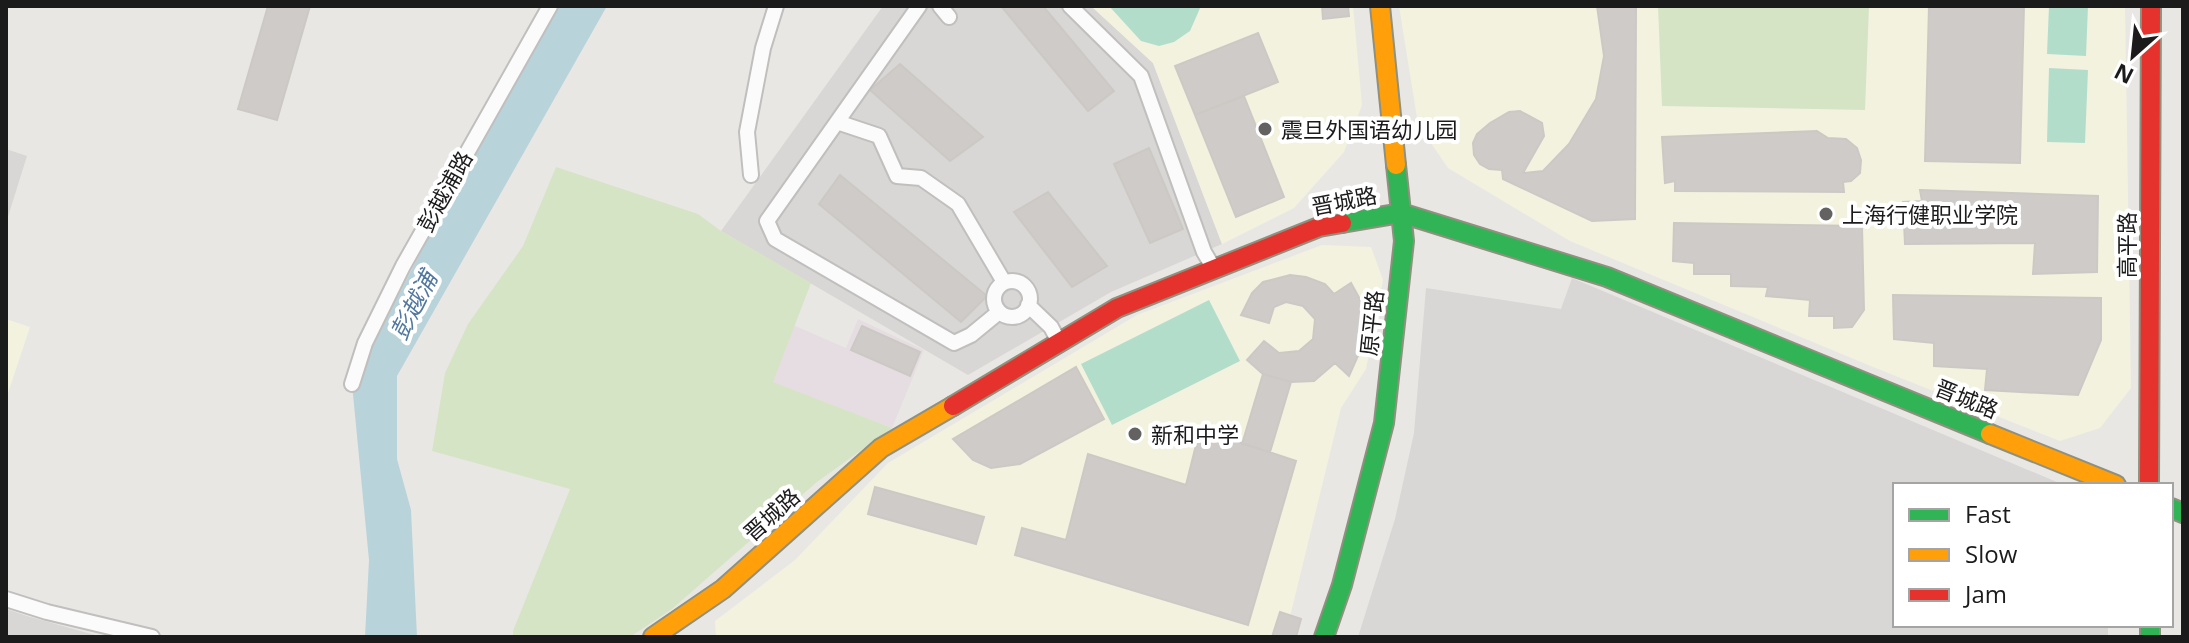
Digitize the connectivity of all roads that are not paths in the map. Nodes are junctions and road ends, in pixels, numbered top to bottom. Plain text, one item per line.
1 (550, 6) edge
2 (776, 6) edge
3 (919, 6) edge
4 (1070, 6) edge
5 (1380, 6) edge
6 (2151, 6) edge
7 (837, 122) junction
8 (751, 175) dead end
9 (1401, 213) junction
10 (1214, 269) junction
11 (1004, 282) junction
12 (1028, 305) junction
13 (999, 312) junction
14 (1059, 342) junction
15 (352, 384) dead end
16 (2111, 483) edge
17 (2149, 483) edge
18 (6, 599) edge
19 (152, 637) edge
20 (653, 637) edge
21 (1324, 637) edge

1 - 15 street, 彭越浦路
2 - 8 street
3 - 7 street
4 - 10 street
5 - 9 street, 原平路
6 - 17 street, 高平路
7 - 11 street
7 - 13 street
9 - 10 street, 晋城路
9 - 16 street, 晋城路
9 - 21 street, 原平路
10 - 14 street, 晋城路
11 - 12 street
11 - 13 street
12 - 13 street
12 - 14 street
14 - 20 street, 晋城路
18 - 19 street

